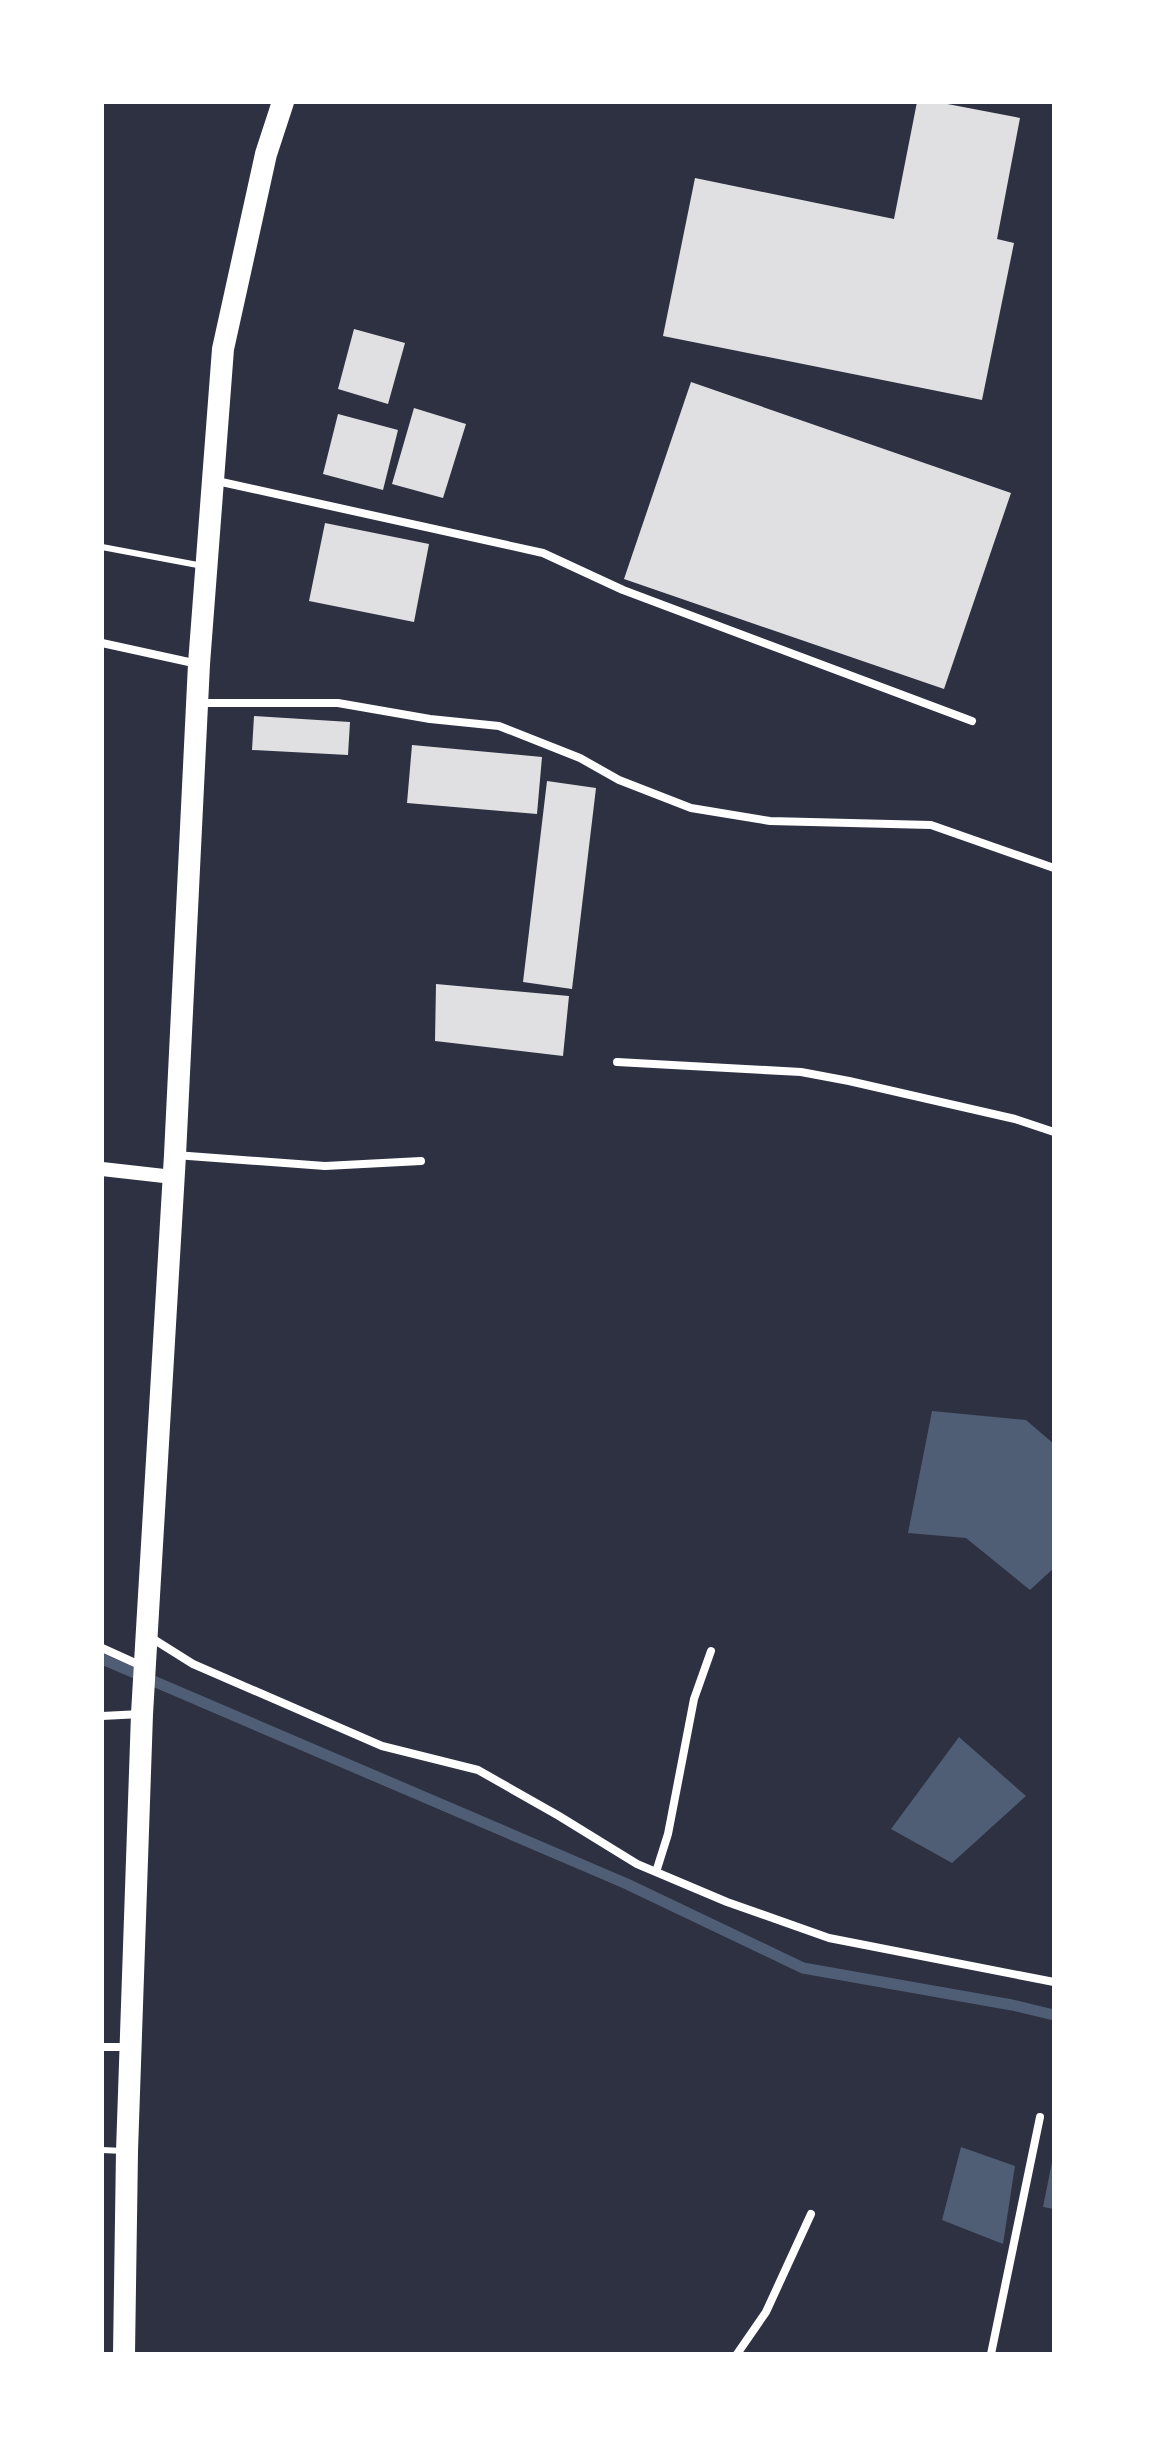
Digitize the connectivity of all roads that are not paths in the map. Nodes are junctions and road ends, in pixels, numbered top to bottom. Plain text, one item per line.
1 (283, 102) edge
2 (212, 480) junction
3 (102, 547) edge
4 (206, 567) junction
5 (102, 643) edge
6 (199, 664) junction
7 (197, 703) junction
8 (972, 721) dead end
9 (1054, 868) edge
10 (617, 1062) dead end
11 (1054, 1132) edge
12 (421, 1161) dead end
13 (174, 1166) junction
14 (102, 1169) edge
15 (102, 1648) edge
16 (711, 1651) dead end
17 (145, 1653) junction
18 (142, 1710) junction
19 (102, 1716) edge
20 (656, 1872) junction
21 (1054, 1982) edge
22 (102, 2047) edge
23 (131, 2047) junction
24 (1040, 2117) dead end
25 (102, 2150) edge
26 (127, 2151) junction
27 (811, 2214) dead end
28 (124, 2354) edge
29 (737, 2354) edge
30 (991, 2354) edge

1 - 2 highway
2 - 4 highway
2 - 8 street
3 - 4 lane
4 - 6 highway
5 - 6 street
6 - 7 highway
7 - 9 street
7 - 13 highway
10 - 11 street
12 - 13 street
13 - 14 street
13 - 17 highway
15 - 17 street
16 - 20 street
17 - 18 highway
17 - 20 street
18 - 19 street
18 - 23 highway
20 - 21 street
22 - 23 street
23 - 26 highway
24 - 30 street
25 - 26 lane
26 - 28 highway
27 - 29 street

